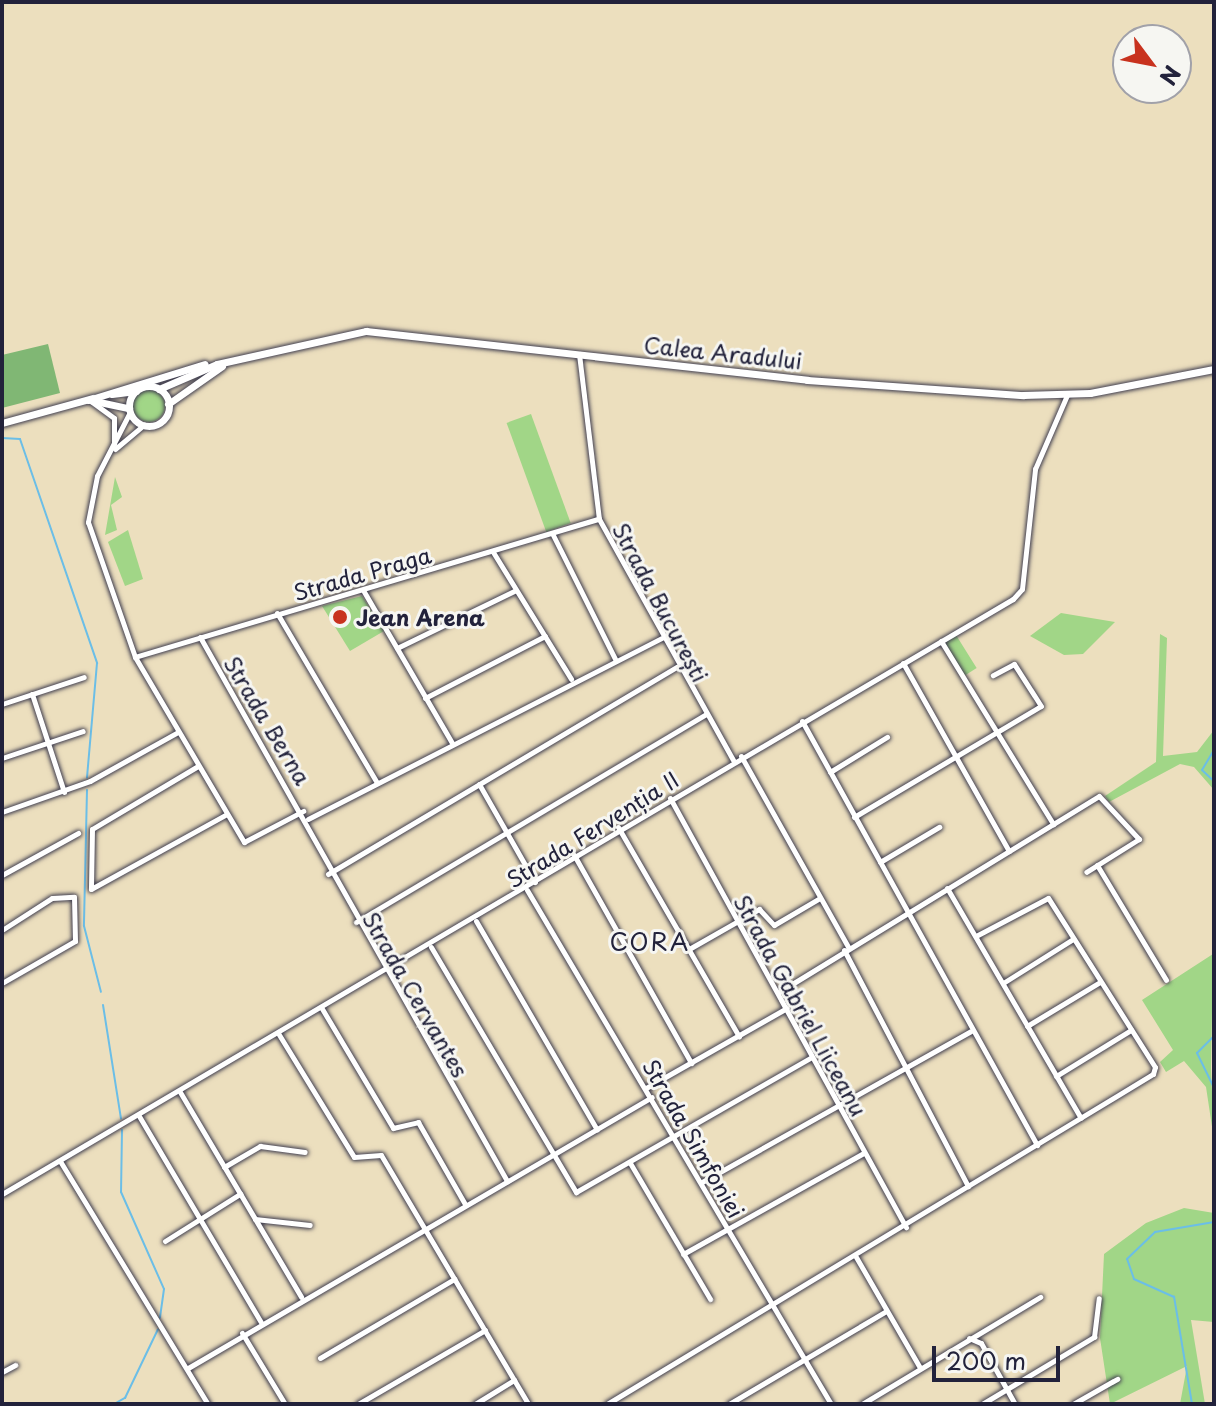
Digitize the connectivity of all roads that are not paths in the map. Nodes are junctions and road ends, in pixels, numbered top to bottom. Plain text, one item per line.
1 (579, 353) junction
2 (230, 361) junction
3 (1214, 369) edge
4 (159, 389) junction
5 (136, 391) junction
6 (1067, 395) junction
7 (88, 400) junction
8 (168, 404) junction
9 (130, 410) junction
10 (2, 423) edge
11 (144, 425) junction
12 (111, 452) junction
13 (599, 519) junction
14 (552, 533) junction
15 (493, 552) junction
16 (363, 590) junction
17 (516, 590) junction
18 (277, 613) junction
19 (545, 636) junction
20 (200, 637) junction
21 (661, 638) junction
22 (941, 641) junction
23 (397, 648) junction
24 (135, 657) junction
25 (615, 659) junction
26 (903, 663) junction
27 (677, 667) junction
28 (993, 675) dead end
29 (84, 677) dead end
30 (571, 679) junction
31 (32, 694) junction
32 (425, 698) junction
33 (2, 704) edge
34 (705, 715) junction
35 (802, 721) junction
36 (83, 731) dead end
37 (178, 732) junction
38 (998, 733) junction
39 (887, 737) dead end
40 (452, 743) junction
41 (47, 744) junction
42 (741, 756) junction
43 (956, 757) junction
44 (2, 758) edge
45 (733, 760) junction
46 (198, 766) junction
47 (830, 772) junction
48 (377, 783) junction
49 (479, 784) junction
50 (64, 792) junction
51 (670, 798) junction
52 (303, 811) junction
53 (2, 812) edge
54 (227, 814) junction
55 (854, 817) junction
56 (308, 819) junction
57 (1053, 824) junction
58 (618, 827) junction
59 (939, 827) dead end
60 (506, 832) junction
61 (78, 833) dead end
62 (1009, 851) junction
63 (574, 855) junction
64 (880, 862) junction
65 (1097, 865) junction
66 (1086, 872) dead end
67 (328, 874) junction
68 (2, 875) edge
69 (535, 882) junction
70 (947, 888) junction
71 (527, 890) junction
72 (820, 898) junction
73 (905, 913) junction
74 (476, 921) junction
75 (737, 921) junction
76 (356, 922) junction
77 (2, 930) edge
78 (976, 936) junction
79 (1073, 939) junction
80 (431, 947) junction
81 (846, 948) junction
82 (689, 949) junction
83 (385, 971) junction
84 (1166, 980) dead end
85 (1100, 982) junction
86 (2, 983) edge
87 (1003, 983) junction
88 (779, 992) junction
89 (321, 1007) junction
90 (787, 1008) junction
91 (1027, 1026) junction
92 (1131, 1030) junction
93 (971, 1031) junction
94 (278, 1033) junction
95 (739, 1037) junction
96 (810, 1058) junction
97 (691, 1063) junction
98 (907, 1066) junction
99 (1056, 1076) junction
100 (646, 1088) junction
101 (180, 1092) junction
102 (652, 1097) junction
103 (837, 1104) junction
104 (139, 1116) junction
105 (1081, 1118) junction
106 (597, 1130) junction
107 (675, 1137) junction
108 (1037, 1145) junction
109 (305, 1152) dead end
110 (864, 1153) junction
111 (552, 1156) junction
112 (60, 1161) junction
113 (630, 1163) junction
114 (224, 1167) junction
115 (507, 1181) junction
116 (702, 1182) junction
117 (968, 1186) junction
118 (2, 1194) edge
119 (240, 1194) junction
120 (465, 1204) junction
121 (199, 1218) junction
122 (255, 1219) junction
123 (310, 1225) dead end
124 (423, 1227) junction
125 (906, 1227) junction
126 (730, 1230) junction
127 (165, 1241) dead end
128 (683, 1254) junction
129 (856, 1257) junction
130 (454, 1279) junction
131 (301, 1297) junction
132 (1040, 1297) dead end
133 (1099, 1298) dead end
134 (710, 1299) dead end
135 (772, 1305) junction
136 (886, 1311) junction
137 (261, 1322) junction
138 (485, 1330) junction
139 (242, 1333) junction
140 (969, 1338) junction
141 (320, 1358) dead end
142 (805, 1359) junction
143 (15, 1365) dead end
144 (188, 1368) junction
145 (920, 1368) junction
146 (2, 1372) edge
147 (1117, 1379) dead end
148 (514, 1380) junction
149 (1007, 1389) junction
150 (208, 1404) edge
151 (285, 1404) edge
152 (358, 1404) edge
153 (475, 1404) edge
154 (528, 1404) edge
155 (607, 1404) edge
156 (729, 1404) edge
157 (831, 1404) edge
158 (862, 1404) edge
159 (982, 1404) edge
160 (1015, 1404) edge
161 (1073, 1404) edge

1 - 2 main road, Calea Aradului
1 - 6 main road, Calea Aradului
1 - 13 street, Strada București
2 - 4 main road, Calea Aradului
2 - 7 main road
2 - 8 main road, Calea Aradului
3 - 6 main road, Calea Aradului
4 - 5 main road
4 - 8 main road
5 - 7 main road
5 - 9 main road
6 - 22 street, Strada Fervenția II
7 - 9 main road
7 - 10 main road
7 - 12 street
8 - 11 main road
9 - 11 main road
9 - 12 street
11 - 12 street
12 - 24 street
13 - 14 street, Strada Praga
13 - 21 street, Strada București
14 - 15 street, Strada Praga
14 - 25 street
15 - 16 street, Strada Praga
15 - 17 street
16 - 18 street, Strada Praga
16 - 23 street
17 - 19 street
17 - 23 street
18 - 20 street, Strada Praga
18 - 48 street
19 - 30 street
19 - 32 street
20 - 24 street, Strada Praga
20 - 52 street, Strada Berna
21 - 25 street
21 - 27 street, Strada București
22 - 26 street, Strada Fervenția II
22 - 38 street
23 - 32 street
24 - 37 street
25 - 30 street
26 - 35 street, Strada Fervenția II
26 - 43 street
27 - 34 street, Strada București
27 - 49 street
28 - 38 street
29 - 31 street
30 - 40 street
31 - 33 street
31 - 41 street
32 - 40 street
34 - 45 street, Strada București
34 - 60 street
35 - 42 street, Strada Fervenția II
35 - 47 street
36 - 41 street
37 - 46 street
37 - 50 street
38 - 43 street
38 - 57 street
39 - 47 street
40 - 48 street
41 - 44 street
41 - 50 street
42 - 45 street, Strada Fervenția II
42 - 72 street
43 - 55 street
43 - 62 street
45 - 51 street, Strada Fervenția II
46 - 54 street
46 - 54 street
47 - 55 street
48 - 56 street
49 - 60 street
49 - 67 street
50 - 53 street
51 - 58 street, Strada Fervenția II
51 - 75 street, Strada Gabriel Liiceanu
52 - 54 street
52 - 56 street, Strada Berna
55 - 64 street
56 - 67 street, Strada Cervantes
57 - 62 street
57 - 65 street
58 - 63 street, Strada Fervenția II
58 - 82 street
59 - 64 street
60 - 69 street
60 - 76 street
61 - 68 street
62 - 70 street
63 - 69 street, Strada Fervenția II
63 - 97 street
64 - 73 street
65 - 66 street
65 - 84 street
67 - 76 street, Strada Cervantes
69 - 71 street, Strada Fervenția II
70 - 73 street
70 - 78 street
71 - 74 street, Strada Fervenția II
71 - 100 street, Strada Simfoniei
72 - 75 street
72 - 81 street
73 - 81 street
73 - 93 street
74 - 80 street, Strada Fervenția II
74 - 106 street
75 - 82 street
75 - 88 street, Strada Gabriel Liiceanu
76 - 83 street, Strada Cervantes
77 - 86 street
78 - 79 street
78 - 87 street
79 - 85 street
79 - 87 street
80 - 83 street, Strada Fervenția II
80 - 111 street
81 - 88 street
81 - 98 street
82 - 95 street
83 - 89 street, Strada Fervenția II
83 - 115 street, Strada Cervantes
85 - 91 street
85 - 92 street
87 - 91 street
88 - 90 street, Strada Gabriel Liiceanu
89 - 94 street, Strada Fervenția II
89 - 120 street
90 - 95 street
90 - 96 street, Strada Gabriel Liiceanu
91 - 99 street
92 - 99 street
92 - 105 street
93 - 98 street
93 - 108 street
94 - 101 street, Strada Fervenția II
94 - 124 street
95 - 97 street
96 - 103 street, Strada Gabriel Liiceanu
96 - 107 street
97 - 100 street
98 - 103 street
98 - 117 street
99 - 105 street
100 - 102 street, Strada Simfoniei
101 - 104 street, Strada Fervenția II
101 - 114 street
102 - 106 street
102 - 107 street, Strada Simfoniei
103 - 110 street, Strada Gabriel Liiceanu
103 - 116 street
104 - 112 street, Strada Fervenția II
104 - 121 street
105 - 108 street
106 - 111 street
107 - 113 street
107 - 116 street, Strada Simfoniei
108 - 117 street
109 - 114 street
110 - 125 street, Strada Gabriel Liiceanu
110 - 126 street
111 - 113 street
111 - 115 street
112 - 118 street, Strada Fervenția II
112 - 144 street
113 - 128 street
114 - 119 street
115 - 120 street
116 - 126 street, Strada Simfoniei
117 - 125 street
119 - 121 street
119 - 122 street
120 - 124 street
121 - 127 street
121 - 137 street
122 - 123 street
122 - 131 street
124 - 130 street
124 - 131 street
125 - 129 street
126 - 128 street
126 - 135 street, Strada Simfoniei
128 - 134 street
129 - 135 street
129 - 136 street
130 - 138 street
130 - 141 street
131 - 137 street
132 - 140 street
133 - 149 street
135 - 142 street, Strada Simfoniei
135 - 155 street
136 - 142 street
136 - 145 street
137 - 139 street
138 - 148 street
138 - 152 street
139 - 144 street
139 - 151 street
140 - 145 street
140 - 149 street
142 - 156 street
142 - 157 street, Strada Simfoniei
143 - 146 street
144 - 150 street
145 - 158 street
147 - 161 street
148 - 153 street
148 - 154 street
149 - 159 street
149 - 160 street

